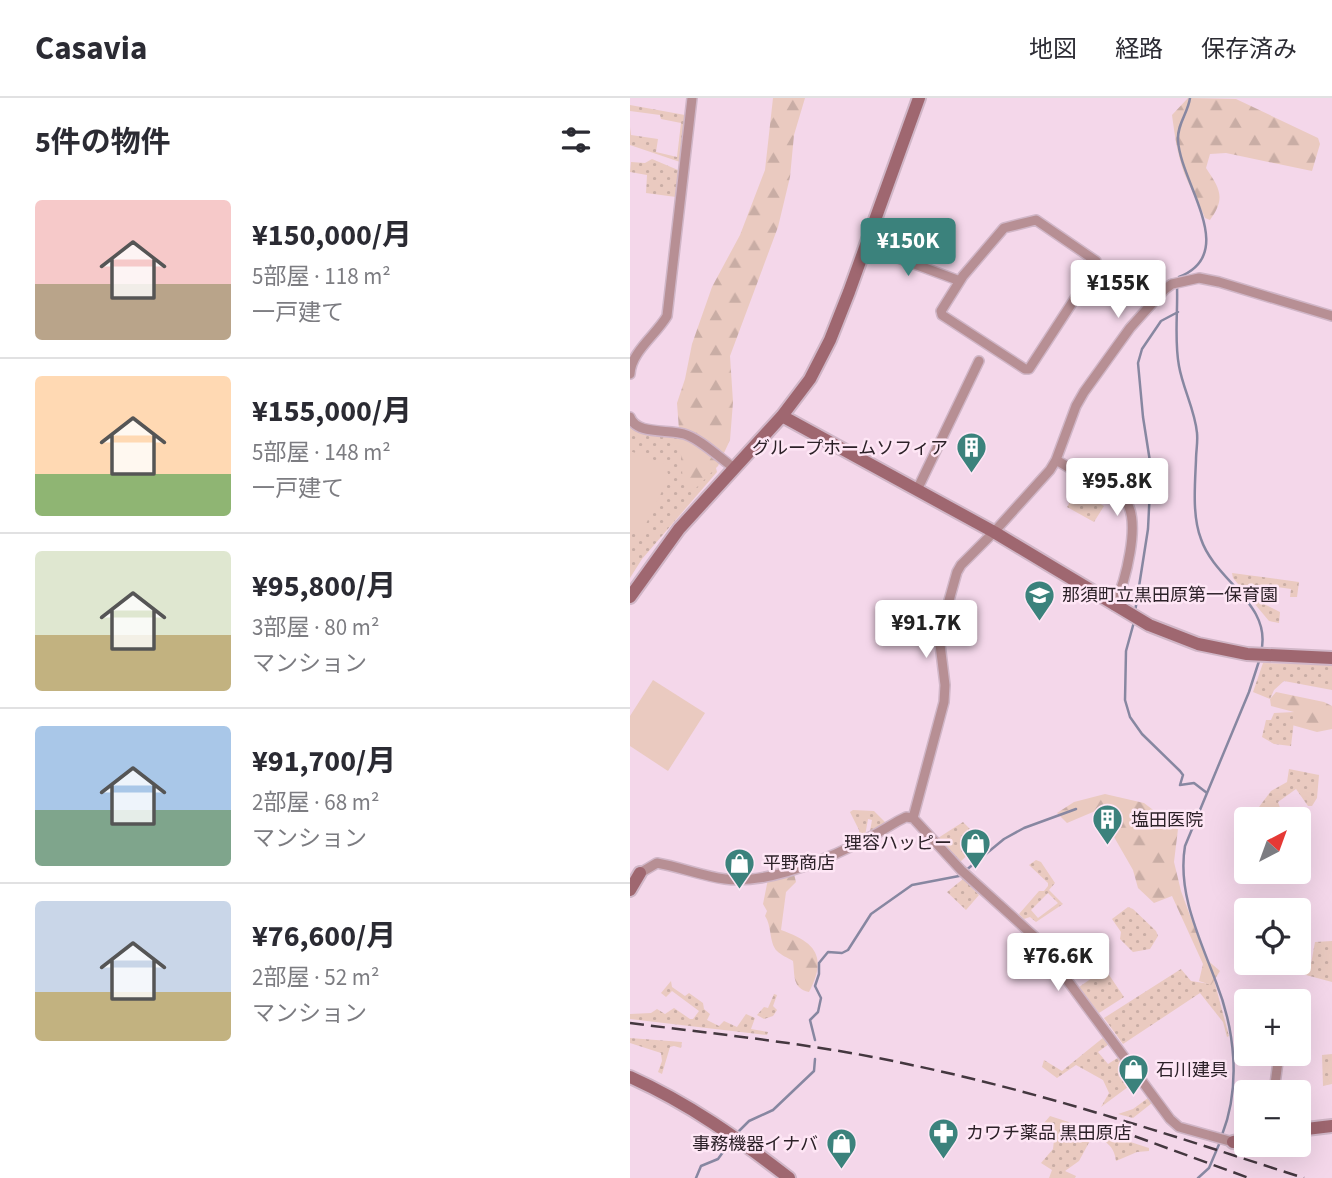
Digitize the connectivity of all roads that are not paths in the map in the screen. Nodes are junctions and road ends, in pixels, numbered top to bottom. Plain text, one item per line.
1 (692, 98) edge
2 (919, 98) edge
3 (866, 246) junction
4 (960, 281) junction
5 (1332, 316) edge
6 (979, 361) dead end
7 (630, 374) edge
8 (630, 416) edge
9 (782, 416) junction
10 (1056, 460) junction
11 (734, 468) junction
12 (917, 489) junction
13 (995, 532) junction
14 (630, 597) edge
15 (1114, 606) junction
16 (1332, 658) edge
17 (913, 818) junction
18 (640, 873) joint
19 (630, 890) edge
20 (630, 1077) edge
21 (1332, 1126) edge
22 (1311, 1128) edge
23 (1234, 1140) edge
24 (789, 1178) edge

1 - 7 street
2 - 3 street
3 - 4 street
3 - 9 street
4 - 4 street
5 - 10 street
6 - 12 street
8 - 11 street
9 - 11 street
9 - 12 street
10 - 13 street
10 - 15 street
11 - 14 street
12 - 13 street
13 - 15 street
13 - 17 street
15 - 16 street
17 - 18 street
17 - 23 street
18 - 19 street
20 - 24 street
21 - 22 street

